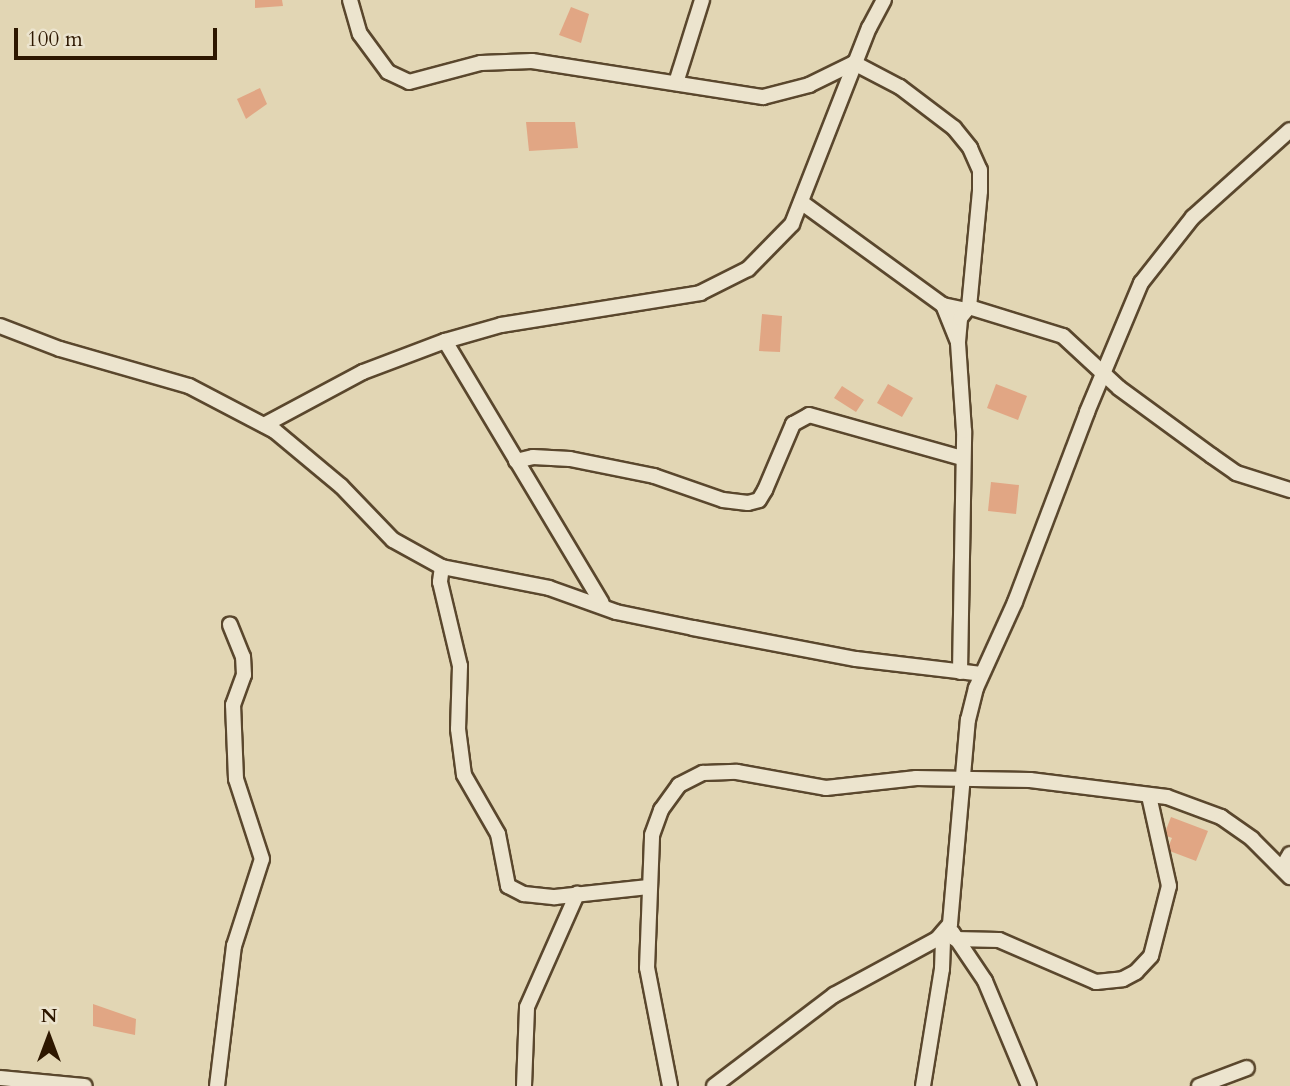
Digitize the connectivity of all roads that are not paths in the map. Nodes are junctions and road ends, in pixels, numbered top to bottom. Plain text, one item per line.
1 (350, 0) edge
2 (702, 0) edge
3 (884, 0) edge
4 (854, 63) junction
5 (676, 83) junction
6 (1290, 130) edge
7 (801, 202) junction
8 (943, 305) junction
9 (968, 309) junction
10 (0, 326) edge
11 (444, 341) junction
12 (958, 342) junction
13 (1107, 372) junction
14 (264, 425) junction
15 (962, 458) junction
16 (516, 461) junction
17 (1290, 490) edge
18 (442, 567) junction
19 (602, 603) junction
20 (230, 624) dead end
21 (960, 672) junction
22 (981, 674) junction
23 (962, 779) junction
24 (1149, 796) junction
25 (1290, 854) edge
26 (1286, 873) edge
27 (648, 887) junction
28 (577, 894) junction
29 (949, 932) junction
30 (1247, 1068) dead end
31 (0, 1078) edge
32 (85, 1086) edge
33 (217, 1086) edge
34 (524, 1086) edge
35 (670, 1086) edge
36 (714, 1086) edge
37 (923, 1086) edge
38 (1029, 1086) edge
39 (1199, 1086) edge

1 - 5 street
2 - 5 street
3 - 4 street
4 - 5 street
4 - 7 street
4 - 9 street
6 - 13 street
7 - 8 street
7 - 11 street
8 - 9 street
8 - 12 street
9 - 12 street
9 - 13 street
10 - 14 street
11 - 14 street
11 - 16 street
12 - 15 street
13 - 17 street
13 - 22 street
14 - 18 street
15 - 16 street
15 - 21 street
16 - 19 street
18 - 19 street
18 - 28 street
19 - 21 street
20 - 33 street
21 - 22 street
22 - 23 street
23 - 24 street
23 - 27 street
23 - 29 street
24 - 26 street
24 - 29 street
25 - 26 street
27 - 28 street
27 - 35 street
28 - 34 street
29 - 36 street
29 - 37 street
29 - 38 street
30 - 39 street
31 - 32 street

